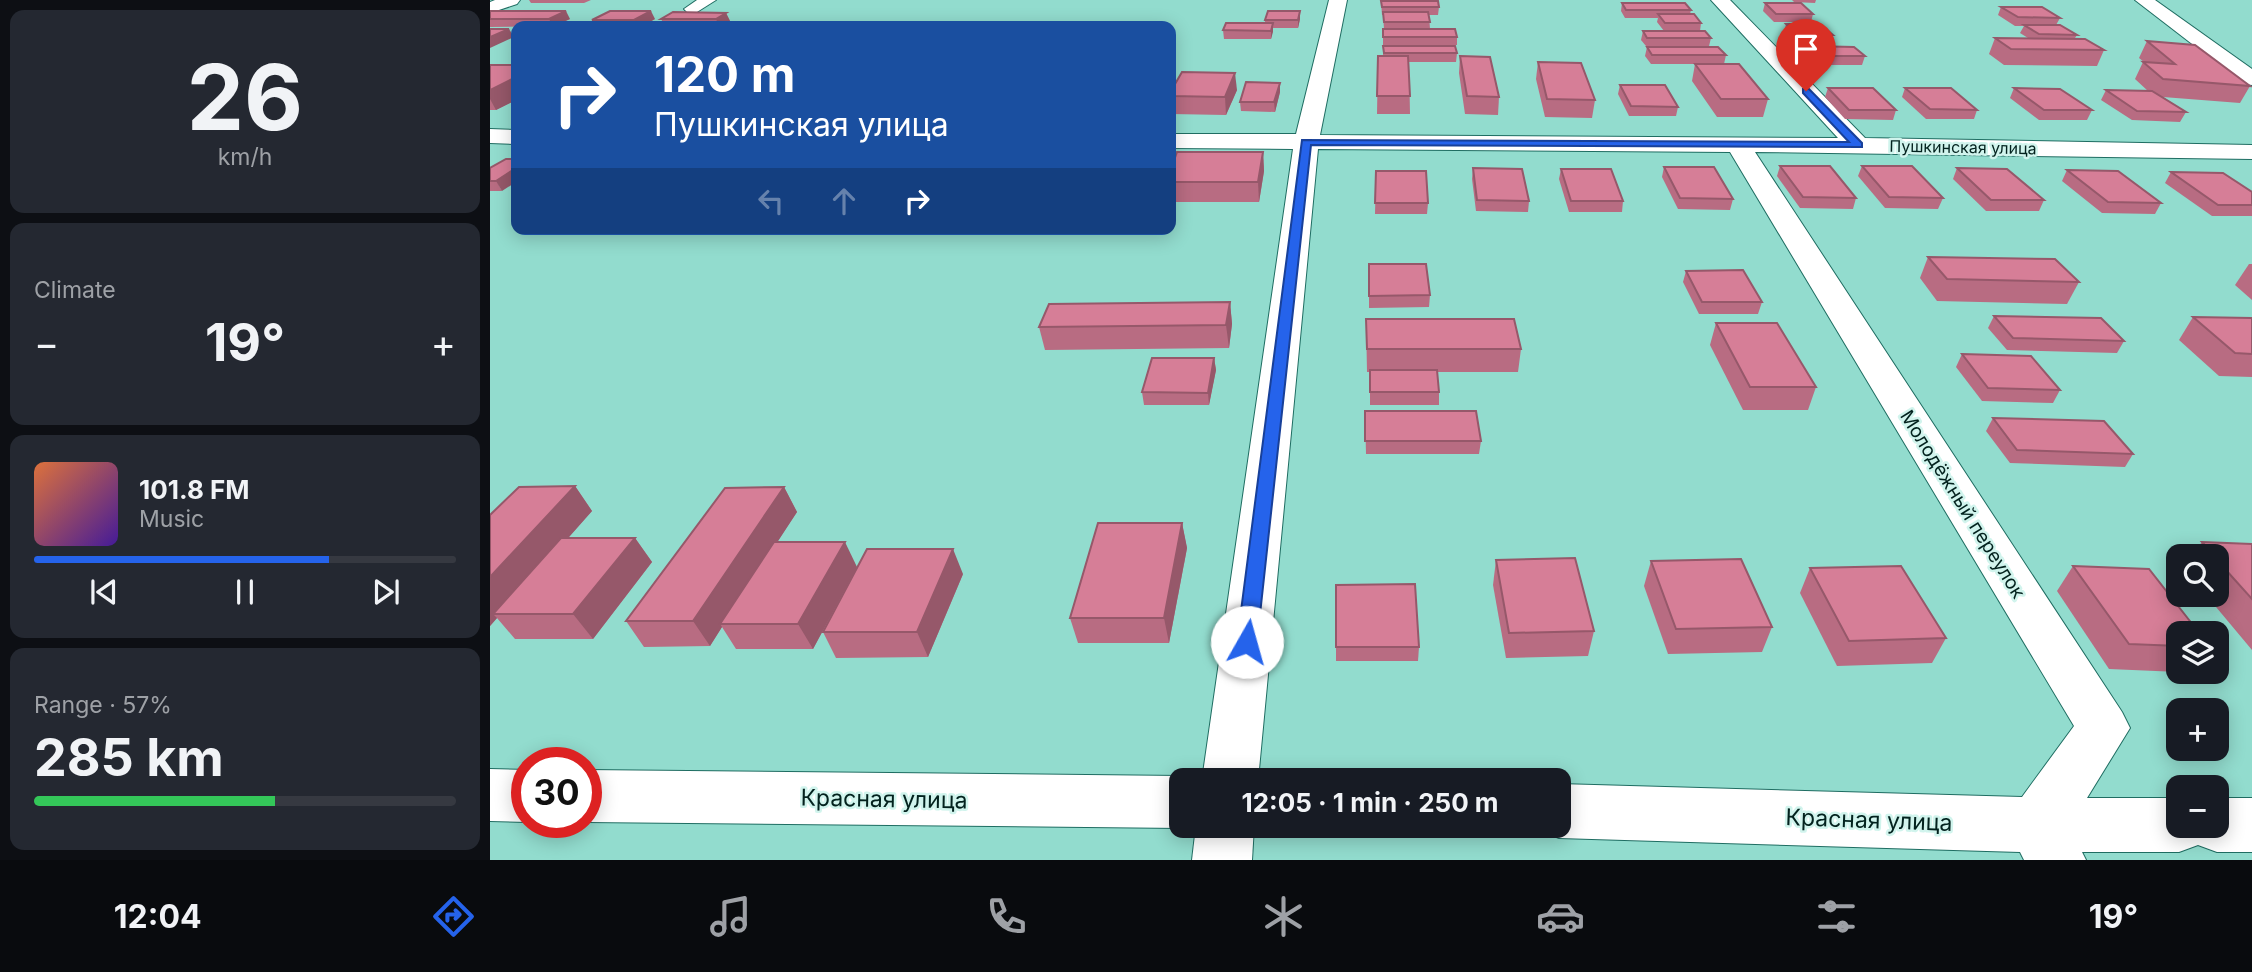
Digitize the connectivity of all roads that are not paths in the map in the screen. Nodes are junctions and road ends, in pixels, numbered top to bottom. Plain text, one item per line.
1 (511, 0) edge
2 (708, 0) edge
3 (1338, 0) edge
4 (1720, 0) edge
5 (2144, 0) edge
6 (490, 8) edge
7 (692, 9) edge
8 (2252, 79) edge
9 (490, 136) edge
10 (511, 136) edge
11 (1176, 141) edge
12 (1306, 142) junction
13 (1858, 145) junction
14 (1739, 146) junction
15 (2252, 152) edge
16 (1231, 768) edge
17 (490, 795) edge
18 (511, 796) edge
19 (602, 796) edge
20 (1169, 802) edge
21 (1571, 812) edge
22 (2229, 825) edge
23 (2252, 825) edge
24 (2166, 827) edge
25 (1224, 838) edge
26 (2046, 842) edge
27 (1222, 860) edge

1 - 6 street
2 - 7 lane
3 - 12 street
4 - 13 street
5 - 8 street
9 - 10 street
11 - 12 street, Пушкинская улица
12 - 14 street, Пушкинская улица
12 - 16 street
13 - 14 street, Пушкинская улица
13 - 15 street, Пушкинская улица
14 - 26 street, Молодёжный переулок
17 - 18 street
19 - 20 street, Красная улица
21 - 26 street, Красная улица
22 - 23 street
24 - 26 street, Красная улица
25 - 27 street

